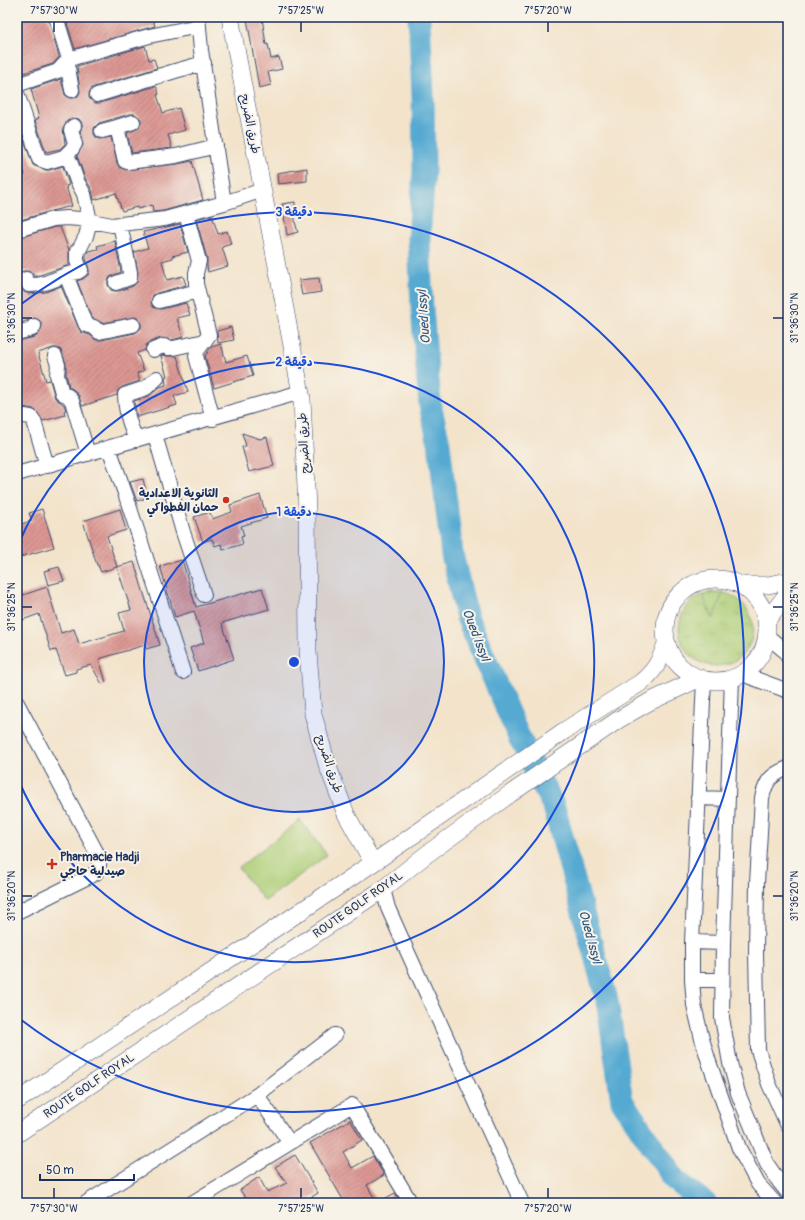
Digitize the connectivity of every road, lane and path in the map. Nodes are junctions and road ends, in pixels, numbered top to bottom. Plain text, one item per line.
1 (56, 17) edge
2 (230, 17) edge
3 (199, 22) edge
4 (69, 60) junction
5 (204, 63) junction
6 (17, 85) edge
7 (72, 90) dead end
8 (17, 94) edge
9 (97, 95) dead end
10 (133, 122) dead end
11 (74, 126) dead end
12 (117, 127) junction
13 (102, 131) dead end
14 (216, 146) junction
15 (64, 157) junction
16 (263, 190) junction
17 (224, 203) junction
18 (186, 214) junction
19 (90, 221) junction
20 (120, 224) junction
21 (17, 230) edge
22 (68, 274) junction
23 (26, 279) dead end
24 (116, 283) dead end
25 (198, 291) junction
26 (159, 302) dead end
27 (133, 325) dead end
28 (34, 326) dead end
29 (17, 333) edge
30 (205, 341) junction
31 (153, 350) dead end
32 (55, 356) dead end
33 (158, 378) dead end
34 (301, 392) junction
35 (17, 413) edge
36 (213, 418) junction
37 (155, 435) junction
38 (136, 440) junction
39 (109, 448) junction
40 (88, 454) junction
41 (47, 466) junction
42 (17, 474) edge
43 (788, 581) edge
44 (742, 585) junction
45 (788, 593) edge
46 (204, 595) dead end
47 (767, 628) junction
48 (666, 643) junction
49 (788, 657) edge
50 (183, 672) dead end
51 (737, 676) junction
52 (702, 679) junction
53 (788, 691) edge
54 (17, 703) edge
55 (22, 724) edge
56 (788, 768) edge
57 (698, 798) junction
58 (728, 799) junction
59 (373, 863) junction
60 (383, 889) junction
61 (17, 912) edge
62 (692, 942) junction
63 (723, 942) junction
64 (692, 980) junction
65 (722, 980) junction
66 (335, 1035) dead end
67 (257, 1095) junction
68 (17, 1101) edge
69 (788, 1126) edge
70 (17, 1134) edge
71 (290, 1143) junction
72 (788, 1193) edge
73 (86, 1203) edge
74 (192, 1203) edge
75 (412, 1203) edge
76 (522, 1203) edge
77 (775, 1203) edge

1 - 4 street
2 - 16 street, طريق الضريح
3 - 4 street
3 - 5 street
4 - 6 street
4 - 7 street
5 - 9 street
5 - 14 street
8 - 15 street
10 - 12 street
11 - 15 street
12 - 13 street
12 - 14 street
14 - 17 street
15 - 19 street
16 - 17 street
16 - 34 street, طريق الضريح
17 - 18 street
18 - 20 street
18 - 25 street
19 - 20 street
19 - 21 street
19 - 22 street
20 - 24 street
22 - 23 street
22 - 27 street
25 - 26 street
25 - 30 street
28 - 29 street
30 - 31 street
30 - 36 street
32 - 40 street
33 - 38 street
34 - 36 street
34 - 59 street, طريق الضريح
35 - 41 street
36 - 37 street
37 - 38 street
37 - 46 street
38 - 39 street
39 - 40 street
39 - 50 street
40 - 41 street
41 - 42 street
43 - 44 street
44 - 47 street
44 - 48 street
45 - 47 street
47 - 49 street
47 - 51 street
48 - 52 street
48 - 59 street
51 - 52 street
51 - 53 street
51 - 58 street
52 - 57 street
52 - 60 street, ROUTE GOLF ROYAL
54 - 55 street
55 - 61 street
56 - 69 street
57 - 58 street
57 - 62 street
58 - 63 street
59 - 68 street
60 - 70 street, ROUTE GOLF ROYAL
60 - 76 street
62 - 63 street
62 - 64 street
63 - 65 street
64 - 65 street
64 - 77 street
65 - 72 street
66 - 67 street
67 - 71 street
67 - 73 street
71 - 74 street
71 - 75 street

